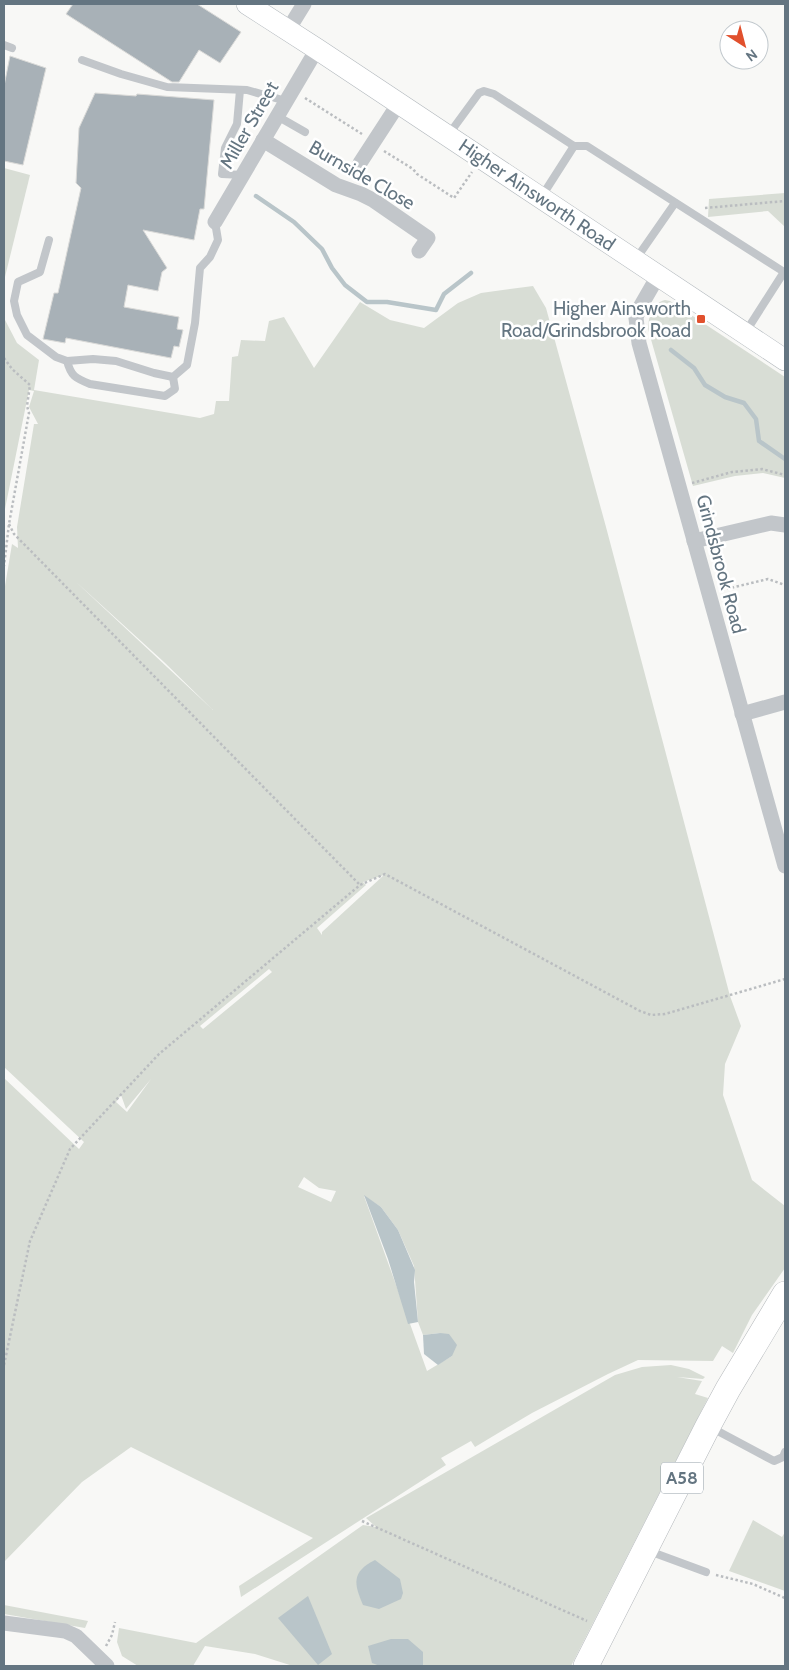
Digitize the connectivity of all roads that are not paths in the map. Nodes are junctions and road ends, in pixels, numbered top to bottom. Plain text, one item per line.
1 (247, 4) edge
2 (304, 4) edge
3 (288, 30) junction
4 (317, 49) junction
5 (82, 60) dead end
6 (240, 90) junction
7 (289, 96) junction
8 (399, 103) junction
9 (278, 116) junction
10 (305, 132) dead end
11 (448, 136) junction
12 (263, 140) junction
13 (574, 146) junction
14 (360, 163) dead end
15 (242, 175) junction
16 (541, 198) junction
17 (675, 203) junction
18 (215, 222) joint
19 (49, 240) dead end
20 (420, 251) dead end
21 (634, 261) junction
22 (658, 276) junction
23 (744, 333) junction
24 (785, 360) edge
25 (66, 361) junction
26 (173, 377) junction
27 (785, 525) edge
28 (694, 541) junction
29 (785, 702) edge
30 (742, 714) junction
31 (785, 866) edge
32 (785, 1294) edge
33 (708, 1426) junction
34 (785, 1452) edge
35 (645, 1549) junction
36 (706, 1572) road end
37 (4, 1623) edge
38 (102, 1662) edge
39 (586, 1666) edge

1 - 3 main road, Higher Ainsworth Road
2 - 3 street
3 - 4 main road, Higher Ainsworth Road
4 - 7 street, Miller Street
4 - 8 main road, Higher Ainsworth Road
5 - 6 lane
6 - 7 lane
6 - 15 lane
7 - 9 street, Miller Street
8 - 11 main road, Higher Ainsworth Road
8 - 14 street
9 - 10 lane
9 - 12 street, Miller Street
11 - 13 lane
11 - 16 main road, Higher Ainsworth Road
12 - 15 street, Miller Street
12 - 20 street, Burnside Close
13 - 16 lane
13 - 17 lane
15 - 18 street, Miller Street
16 - 21 main road, Higher Ainsworth Road
17 - 21 lane
17 - 23 lane
18 - 26 lane
19 - 25 lane
21 - 22 main road, Higher Ainsworth Road
22 - 23 main road, Higher Ainsworth Road
22 - 28 street, Grindsbrook Road
23 - 24 main road, Higher Ainsworth Road
25 - 26 lane
25 - 26 lane
27 - 28 street
28 - 30 street, Grindsbrook Road
29 - 30 street
30 - 31 street, Grindsbrook Road
32 - 33 highway, A58
33 - 34 lane
33 - 35 highway, A58
35 - 36 lane
35 - 39 highway, A58
37 - 38 street

